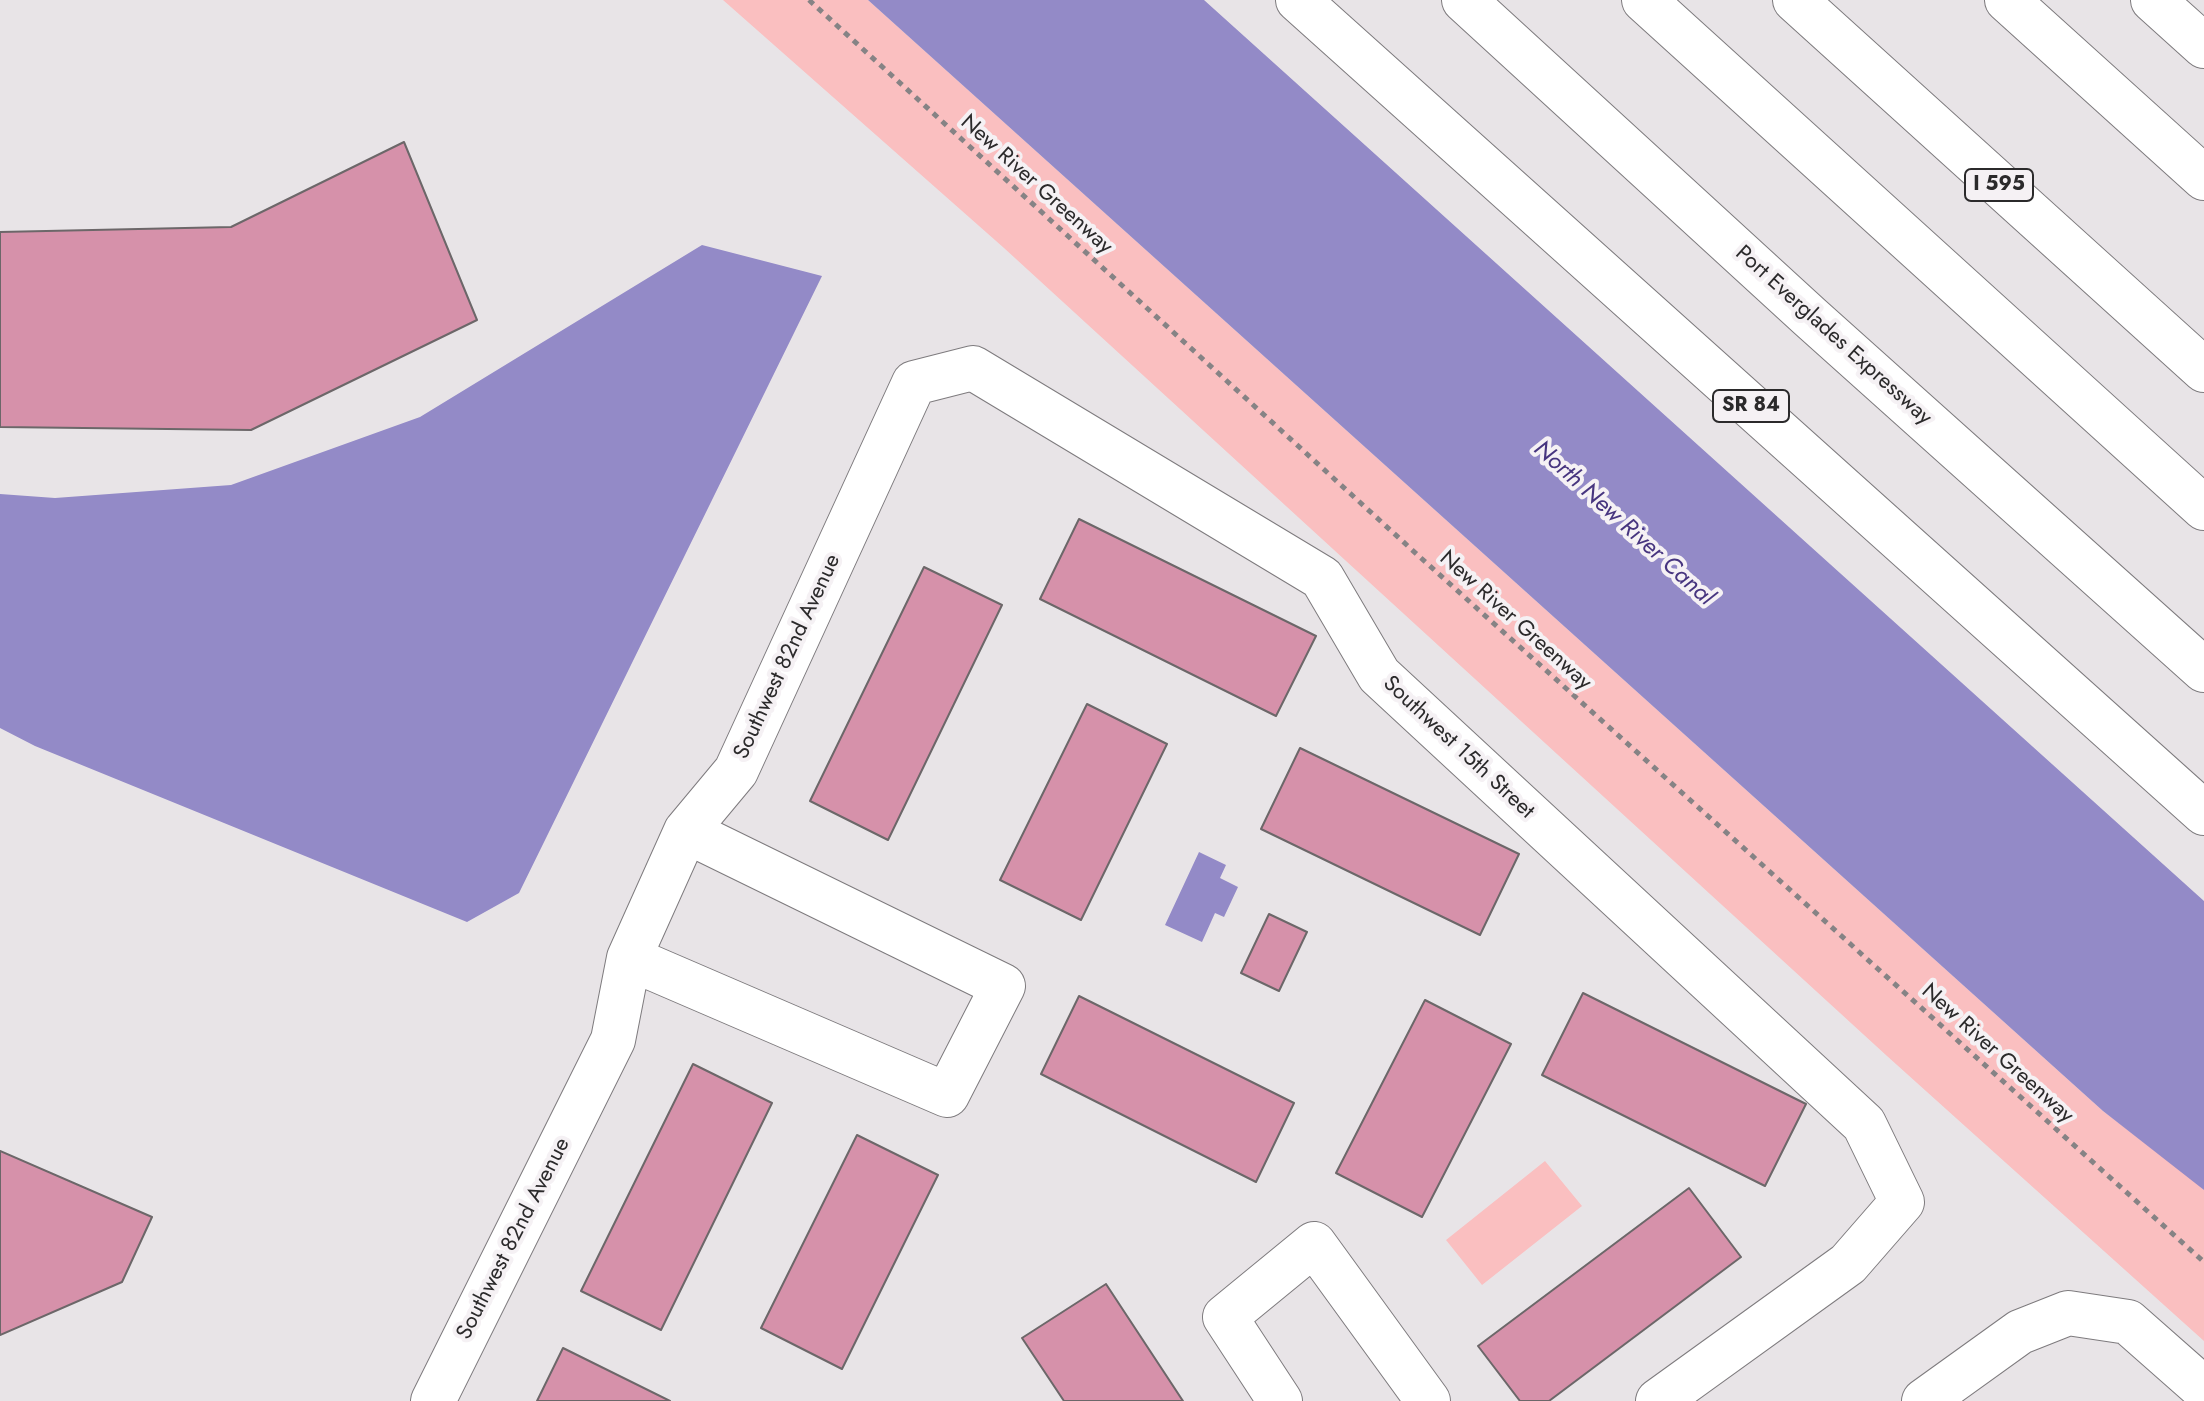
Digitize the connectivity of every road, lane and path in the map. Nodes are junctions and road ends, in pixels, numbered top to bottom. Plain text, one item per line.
1 (809, 0) edge
2 (1298, 0) edge
3 (1464, 0) edge
4 (1644, 0) edge
5 (1795, 0) edge
6 (2007, 0) edge
7 (2202, 172) edge
8 (2204, 370) edge
9 (914, 383) joint
10 (2204, 508) edge
11 (2204, 670) edge
12 (2204, 813) edge
13 (686, 831) junction
14 (629, 958) junction
15 (2204, 1262) edge
16 (2204, 1389) edge
17 (1932, 1399) edge
18 (433, 1401) edge
19 (1280, 1401) edge
20 (1428, 1401) edge
21 (1658, 1401) edge

1 - 15 path, New River Greenway
2 - 12 main road, SR 84
3 - 11 main road, Port Everglades Expressway
4 - 10 main road
5 - 8 main road, I 595
6 - 7 main road
9 - 13 main road, Southwest 82nd Avenue
9 - 21 main road, Southwest 15th Street
13 - 14 main road, Southwest 82nd Avenue
13 - 14 main road
14 - 18 main road, Southwest 82nd Avenue
16 - 17 main road
19 - 20 main road

